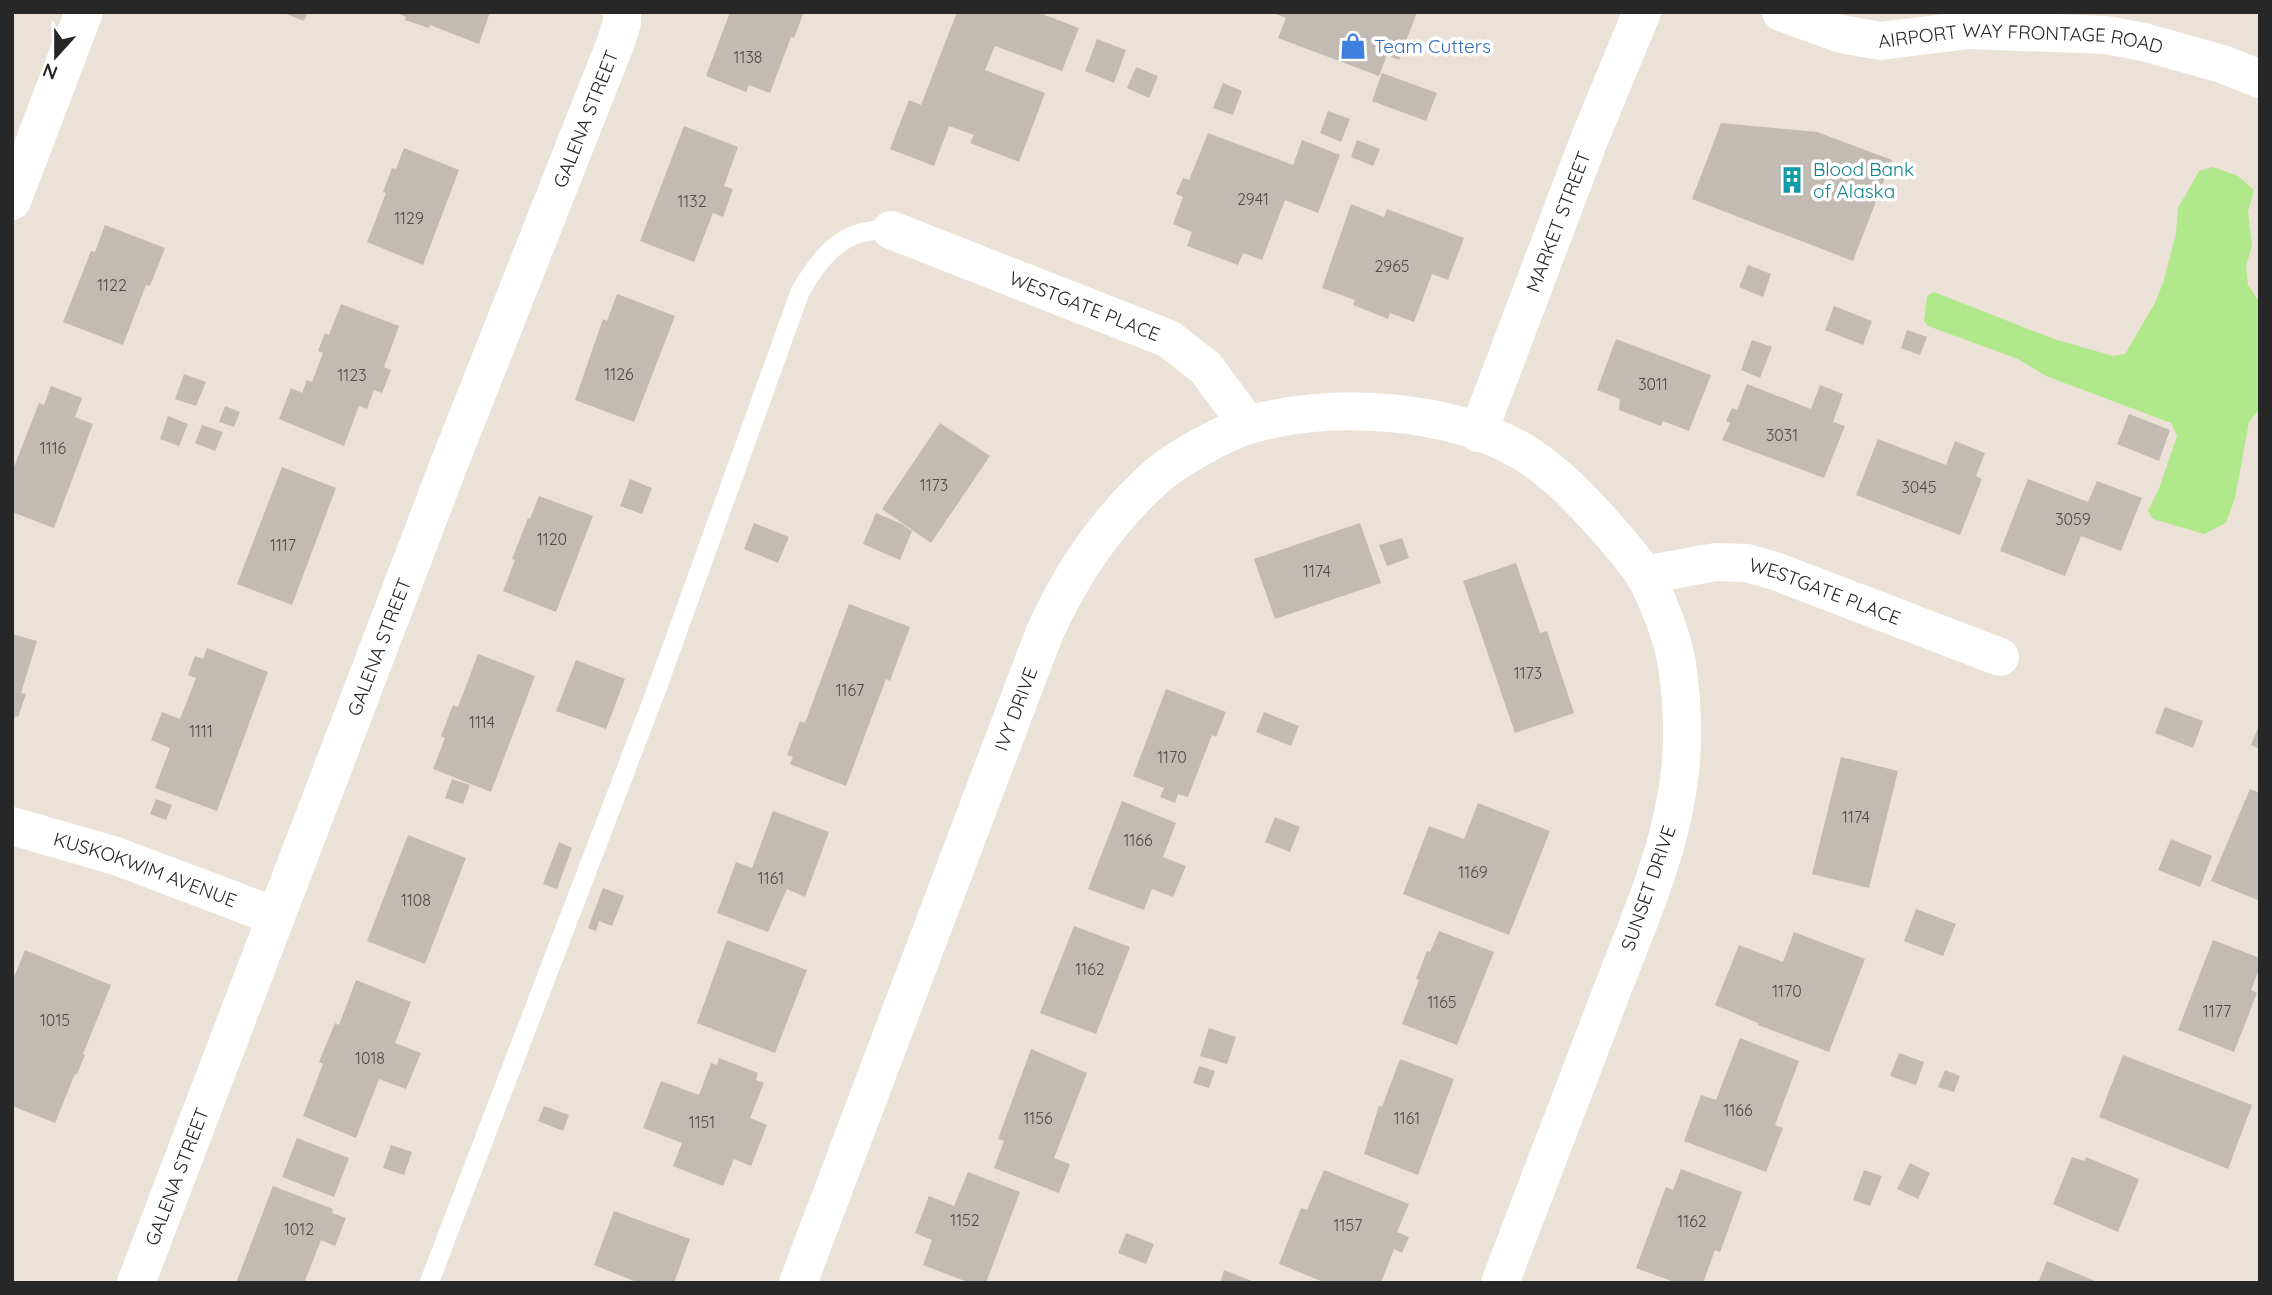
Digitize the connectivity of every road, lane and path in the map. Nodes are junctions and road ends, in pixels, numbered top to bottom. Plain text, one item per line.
1 (84, 12) edge
2 (622, 12) edge
3 (1642, 12) edge
4 (1781, 12) edge
5 (2260, 79) edge
6 (12, 201) edge
7 (891, 230) joint
8 (1248, 425) junction
9 (1478, 433) junction
10 (1644, 575) junction
11 (2000, 657) dead end
12 (12, 826) edge
13 (275, 916) junction
14 (136, 1283) edge
15 (429, 1283) edge
16 (798, 1283) edge
17 (1500, 1283) edge

1 - 6 street
2 - 13 street, GALENA STREET
3 - 9 street, MARKET STREET
4 - 5 street, AIRPORT WAY FRONTAGE ROAD
7 - 8 street, WESTGATE PLACE
7 - 15 lane
8 - 9 street, IVY DRIVE
8 - 16 street, IVY DRIVE
9 - 10 street, SUNSET DRIVE
10 - 11 street, WESTGATE PLACE
10 - 17 street, SUNSET DRIVE
12 - 13 street, KUSKOKWIM AVENUE
13 - 14 street, GALENA STREET

